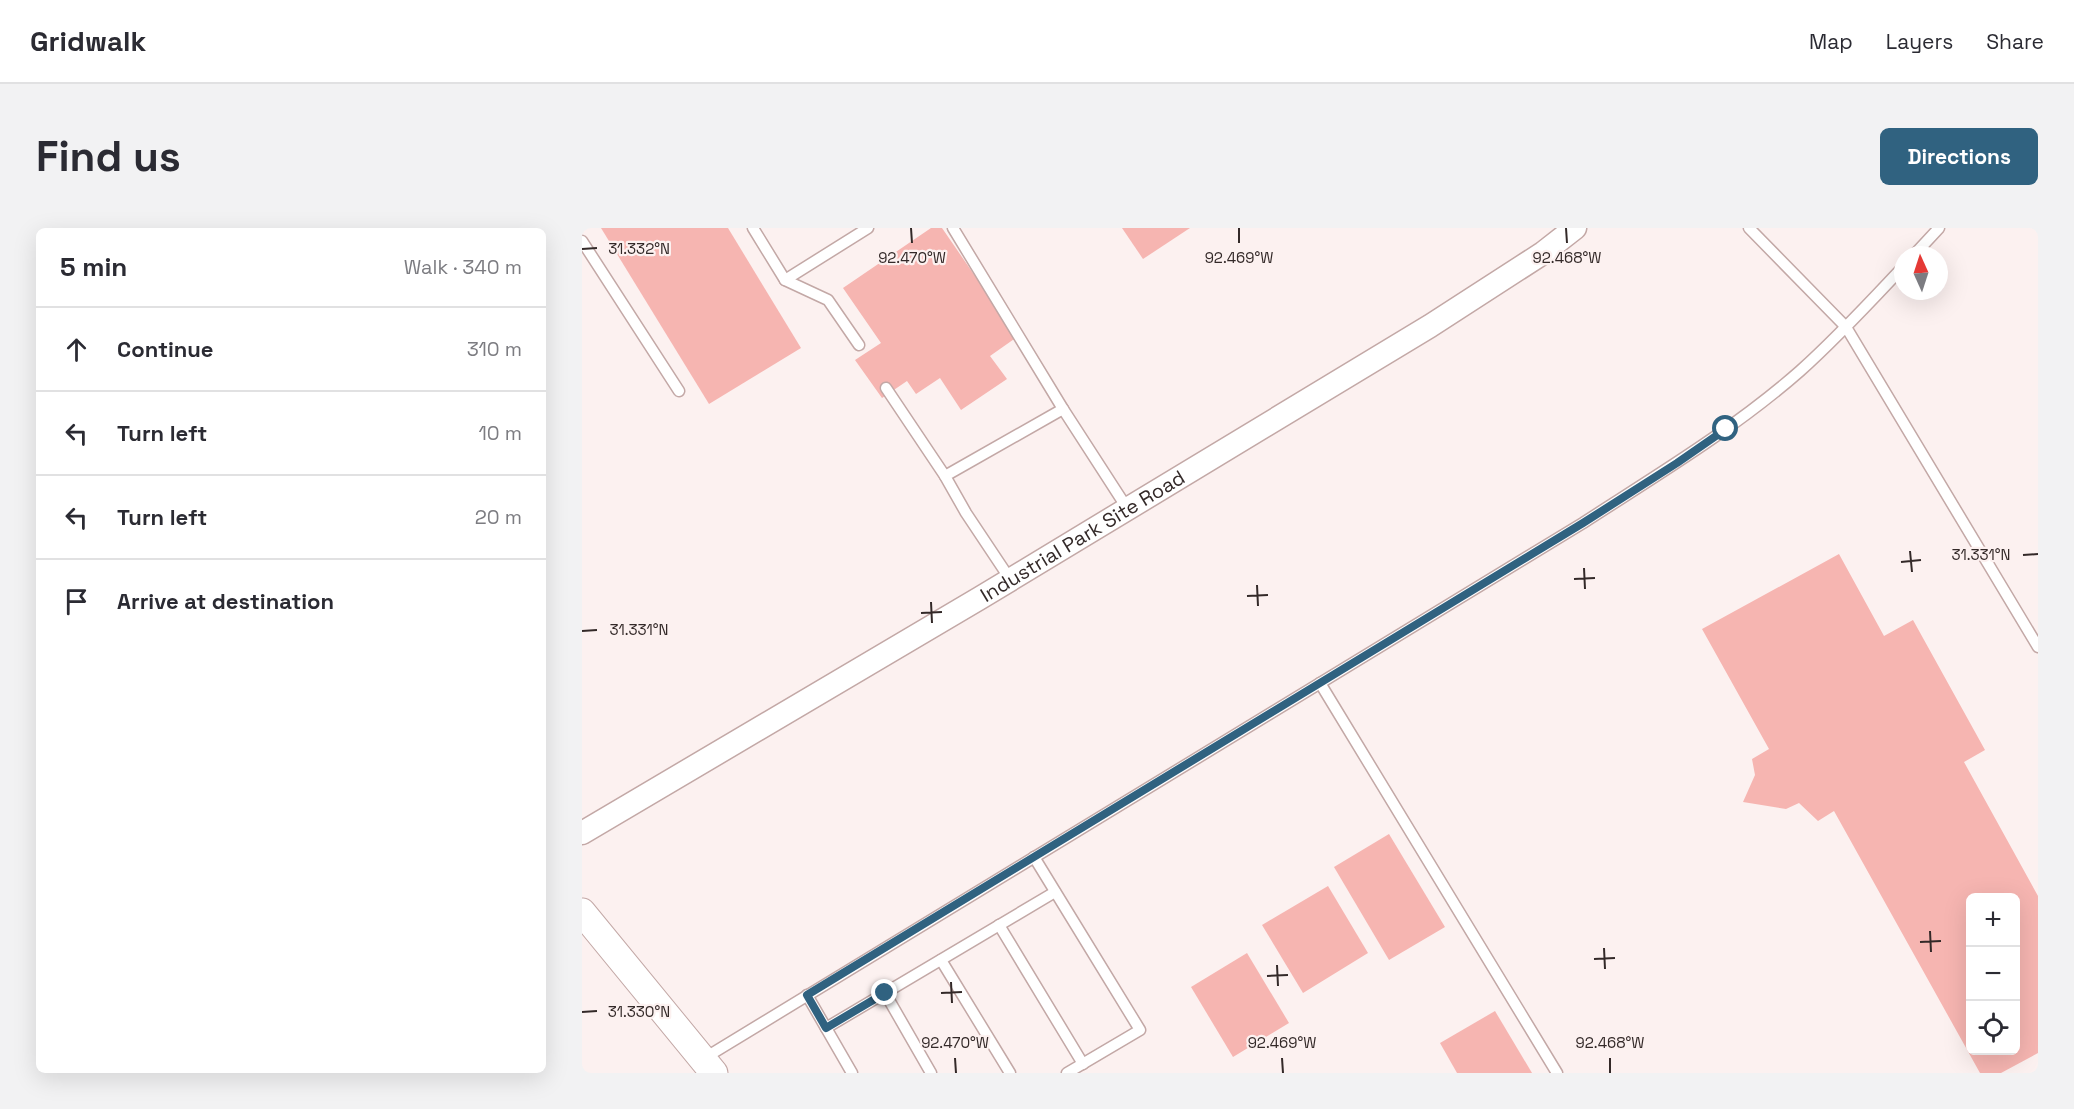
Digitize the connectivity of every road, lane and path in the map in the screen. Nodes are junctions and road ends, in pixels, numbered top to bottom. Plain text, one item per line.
1 (753, 228) edge
2 (868, 228) edge
3 (953, 228) edge
4 (1575, 228) edge
5 (1749, 228) edge
6 (1939, 228) edge
7 (582, 241) edge
8 (1922, 246) edge
9 (1894, 276) edge
10 (785, 280) junction
11 (1846, 327) junction
12 (859, 345) dead end
13 (886, 388) dead end
14 (679, 391) dead end
15 (1064, 409) junction
16 (945, 476) junction
17 (1127, 508) junction
18 (1010, 579) junction
19 (2038, 647) edge
20 (1320, 683) junction
21 (582, 833) edge
22 (1034, 857) junction
23 (1055, 892) junction
24 (582, 912) edge
25 (999, 926) junction
26 (941, 960) junction
27 (885, 993) junction
28 (807, 995) junction
29 (826, 1028) junction
30 (1083, 1064) junction
31 (708, 1066) edge
32 (852, 1073) edge
33 (931, 1073) edge
34 (1010, 1073) edge
35 (1067, 1073) edge
36 (1557, 1073) edge

1 - 10 lane
2 - 10 lane
3 - 15 lane
4 - 17 street, Industrial Park Site Road
5 - 11 lane
6 - 8 lane
7 - 14 lane
9 - 11 lane
10 - 12 lane
11 - 19 lane
11 - 20 lane
13 - 16 lane
15 - 16 lane
15 - 17 lane
16 - 18 lane
17 - 18 street, Industrial Park Site Road
18 - 21 street, Industrial Park Site Road
20 - 22 lane
20 - 36 lane
22 - 23 lane
22 - 28 lane
23 - 25 lane
23 - 30 lane
24 - 31 street
25 - 26 lane
25 - 30 lane
26 - 27 lane
26 - 34 lane
27 - 29 lane
27 - 33 lane
28 - 29 lane
28 - 31 lane
29 - 32 lane
30 - 35 lane

